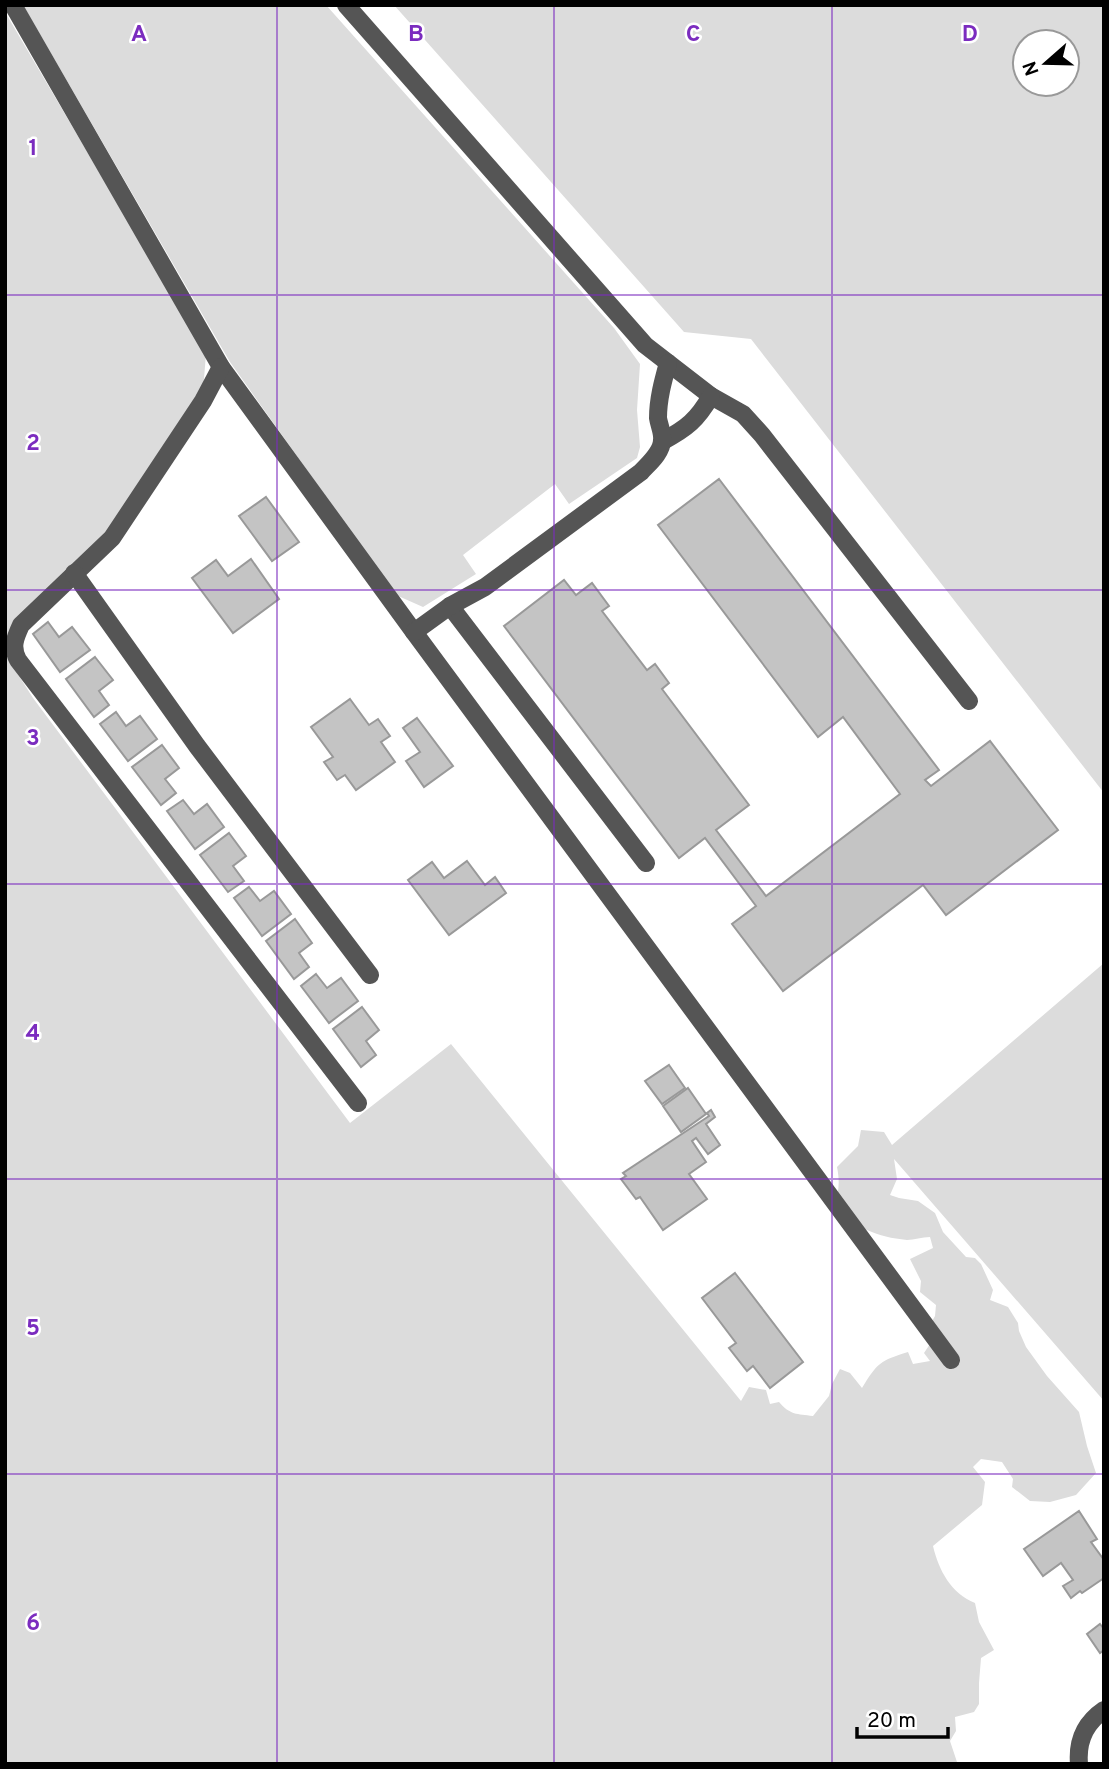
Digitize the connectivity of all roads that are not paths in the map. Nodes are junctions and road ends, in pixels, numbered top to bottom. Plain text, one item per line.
1 (13, 5) edge
2 (346, 5) edge
3 (668, 363) junction
4 (221, 367) junction
5 (711, 396) junction
6 (663, 441) junction
7 (74, 573) junction
8 (450, 606) junction
9 (414, 632) junction
10 (969, 701) dead end
11 (646, 863) dead end
12 (370, 975) dead end
13 (358, 1103) dead end
14 (951, 1360) dead end
15 (1104, 1710) edge
16 (1079, 1764) edge

1 - 4 street
2 - 3 street
3 - 5 street
3 - 6 street
4 - 7 street
4 - 9 street
5 - 6 street
5 - 10 street
6 - 8 street
7 - 12 street
7 - 13 street
8 - 9 street
8 - 11 street
9 - 14 street
15 - 16 street

